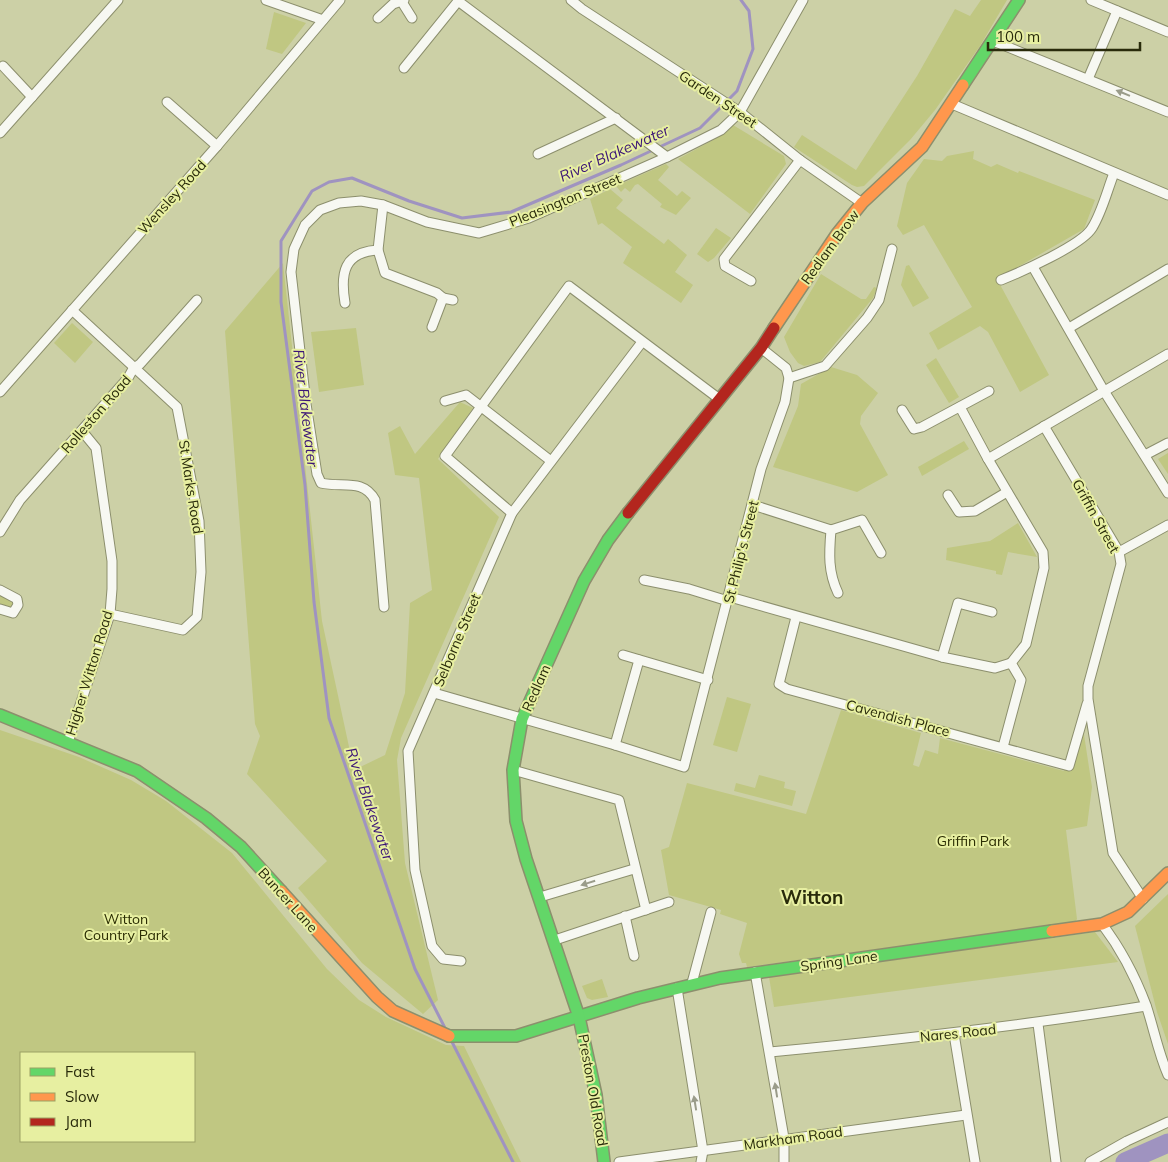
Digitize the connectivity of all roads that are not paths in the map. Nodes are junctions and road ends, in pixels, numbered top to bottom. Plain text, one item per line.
1 (118, 0) edge
2 (266, 0) edge
3 (340, 0) edge
4 (459, 0) edge
5 (571, 0) edge
6 (803, 0) edge
7 (1019, 0) edge
8 (1091, 0) edge
9 (403, 1) edge
10 (1117, 11) junction
11 (378, 18) dead end
12 (412, 18) dead end
13 (322, 20) junction
14 (1168, 32) edge
15 (993, 41) junction
16 (4, 66) dead end
17 (404, 68) dead end
18 (1088, 78) junction
19 (32, 97) junction
20 (167, 102) dead end
21 (952, 104) junction
22 (740, 112) junction
23 (1168, 112) edge
24 (616, 118) junction
25 (0, 134) edge
26 (217, 146) junction
27 (538, 154) dead end
28 (664, 154) junction
29 (800, 160) junction
30 (1114, 173) junction
31 (1168, 194) edge
32 (862, 203) junction
33 (383, 205) junction
34 (892, 249) dead end
35 (378, 250) junction
36 (1033, 268) junction
37 (1168, 269) edge
38 (1001, 280) dead end
39 (752, 281) dead end
40 (443, 298) junction
41 (197, 300) dead end
42 (453, 300) dead end
43 (345, 303) dead end
44 (72, 310) junction
45 (432, 327) dead end
46 (1069, 328) junction
47 (642, 342) junction
48 (761, 348) junction
49 (1168, 354) edge
50 (134, 369) junction
51 (789, 378) junction
52 (989, 391) dead end
53 (1104, 391) junction
54 (0, 392) edge
55 (718, 398) junction
56 (445, 401) dead end
57 (481, 406) junction
58 (960, 407) junction
59 (902, 410) dead end
60 (1044, 426) junction
61 (82, 431) junction
62 (1168, 442) edge
63 (1145, 455) junction
64 (988, 459) junction
65 (551, 460) junction
66 (1007, 492) junction
67 (1168, 492) edge
68 (948, 495) dead end
69 (753, 505) junction
70 (512, 513) junction
71 (1168, 524) edge
72 (832, 530) junction
73 (0, 532) edge
74 (1119, 552) junction
75 (881, 553) dead end
76 (644, 580) dead end
77 (0, 590) edge
78 (838, 594) dead end
79 (729, 599) junction
80 (384, 607) dead end
81 (0, 609) edge
82 (992, 612) dead end
83 (110, 614) junction
84 (796, 617) junction
85 (623, 655) dead end
86 (942, 657) junction
87 (639, 660) junction
88 (1011, 663) junction
89 (708, 680) junction
90 (434, 693) junction
91 (1088, 700) junction
92 (0, 715) edge
93 (522, 719) junction
94 (68, 742) junction
95 (616, 744) junction
96 (1003, 747) junction
97 (1073, 751) joint
98 (513, 770) junction
99 (634, 869) junction
100 (1168, 873) edge
101 (540, 897) junction
102 (1143, 899) junction
103 (669, 902) dead end
104 (646, 910) junction
105 (712, 912) dead end
106 (625, 916) junction
107 (1102, 924) junction
108 (555, 940) junction
109 (634, 956) dead end
110 (461, 961) dead end
111 (755, 972) junction
112 (692, 983) junction
113 (677, 988) junction
114 (1146, 1006) junction
115 (579, 1017) junction
116 (1038, 1024) junction
117 (954, 1034) junction
118 (770, 1052) junction
119 (1168, 1075) edge
120 (966, 1115) junction
121 (1168, 1122) edge
122 (784, 1138) junction
123 (702, 1151) junction
124 (604, 1162) edge
125 (619, 1162) edge
126 (702, 1162) edge
127 (784, 1162) edge
128 (975, 1162) edge
129 (1056, 1162) edge
130 (1090, 1162) edge

1 - 19 street
2 - 13 street
3 - 13 street, Wensley Road
4 - 17 street
4 - 24 street
5 - 22 street, Garden Street
6 - 22 street, Pleasington Street
7 - 15 main road, Redlam Brow
8 - 10 street
9 - 11 street
9 - 12 street
10 - 14 street
10 - 18 street
13 - 26 street, Wensley Road
15 - 18 street
15 - 21 main road, Redlam Brow
16 - 19 street
23 -> 18 street
19 - 25 street
20 - 26 street
21 - 30 street
21 - 32 main road, Redlam Brow
22 - 28 street, Pleasington Street
22 - 29 street, Garden Street
24 - 27 street
24 - 28 street
26 - 44 street, Wensley Road
28 - 33 street, Pleasington Street
29 - 32 street, Garden Street
29 - 39 street
30 - 31 street
30 - 36 street
32 - 48 main road, Redlam Brow
33 - 35 street
33 - 80 street, Pleasington Street
34 - 51 street
35 - 40 street
35 - 43 street
36 - 38 street
36 - 46 street
37 - 46 street
40 - 42 street
40 - 45 street
41 - 50 street, Rolleston Road
44 - 50 street, St Marks Road
44 - 54 street, Wensley Road
46 - 53 street
47 - 55 street
47 - 57 street
47 - 65 street, Selborne Street
48 - 51 street
48 - 55 main road, Redlam Brow
49 - 53 street
50 - 61 street, Rolleston Road
50 - 83 street, St Marks Road
51 - 69 street, St Philip's Street
52 - 58 street
53 - 60 street
53 - 63 street
55 - 93 main road, Redlam
56 - 57 street
57 - 65 street
57 - 70 street
58 - 59 street
58 - 64 street
60 - 64 street
60 - 74 street, Griffin Street
61 - 73 street, Rolleston Road
61 - 83 street, Higher Witton Road
62 - 63 street
63 - 67 street
64 - 66 street
65 - 70 street, Selborne Street
66 - 68 street
66 - 88 street
69 - 72 street
69 - 79 street, St Philip's Street
70 - 90 street, Selborne Street
71 - 74 street
72 - 75 street
72 - 78 street
74 - 91 street, Griffin Street
76 - 79 street
77 - 81 street
79 - 84 street
79 - 89 street, St Philip's Street
82 - 86 street
83 - 94 street, Higher Witton Road
84 - 86 street
84 - 96 street, Cavendish Place
85 - 87 street
86 - 88 street
87 - 89 street
87 - 95 street
88 - 96 street
89 - 95 street, St Philip's Street
90 - 93 street
90 - 110 street, Selborne Street
91 - 97 street, Griffin Street
91 - 102 street, Griffin Street
92 - 94 main road, Buncer Lane
93 - 95 street
93 - 98 main road, Redlam
94 - 115 main road, Buncer Lane
96 - 97 street, Cavendish Place
98 - 99 street
98 - 101 main road, Redlam
99 -> 101 street
99 - 104 street
100 - 102 main road, Spring Lane
101 - 108 main road, Redlam
102 - 107 main road, Spring Lane
103 - 104 street
104 - 106 street
105 - 112 street
106 - 108 street
106 - 109 street
107 - 111 main road, Spring Lane
107 - 114 street
108 - 115 main road, Redlam
111 - 112 main road, Spring Lane
111 - 118 street
112 - 113 main road, Spring Lane
113 - 115 main road, Spring Lane
123 -> 113 street
114 - 116 street, Nares Road
114 - 119 street
115 - 124 main road, Preston Old Road
116 - 117 street, Nares Road
116 - 129 street
117 - 118 street, Nares Road
117 - 120 street
122 -> 118 street
120 - 122 street, Markham Road
120 - 128 street
121 - 130 street
122 - 123 street, Markham Road
122 - 127 street
123 - 125 street, Markham Road
123 - 126 street

